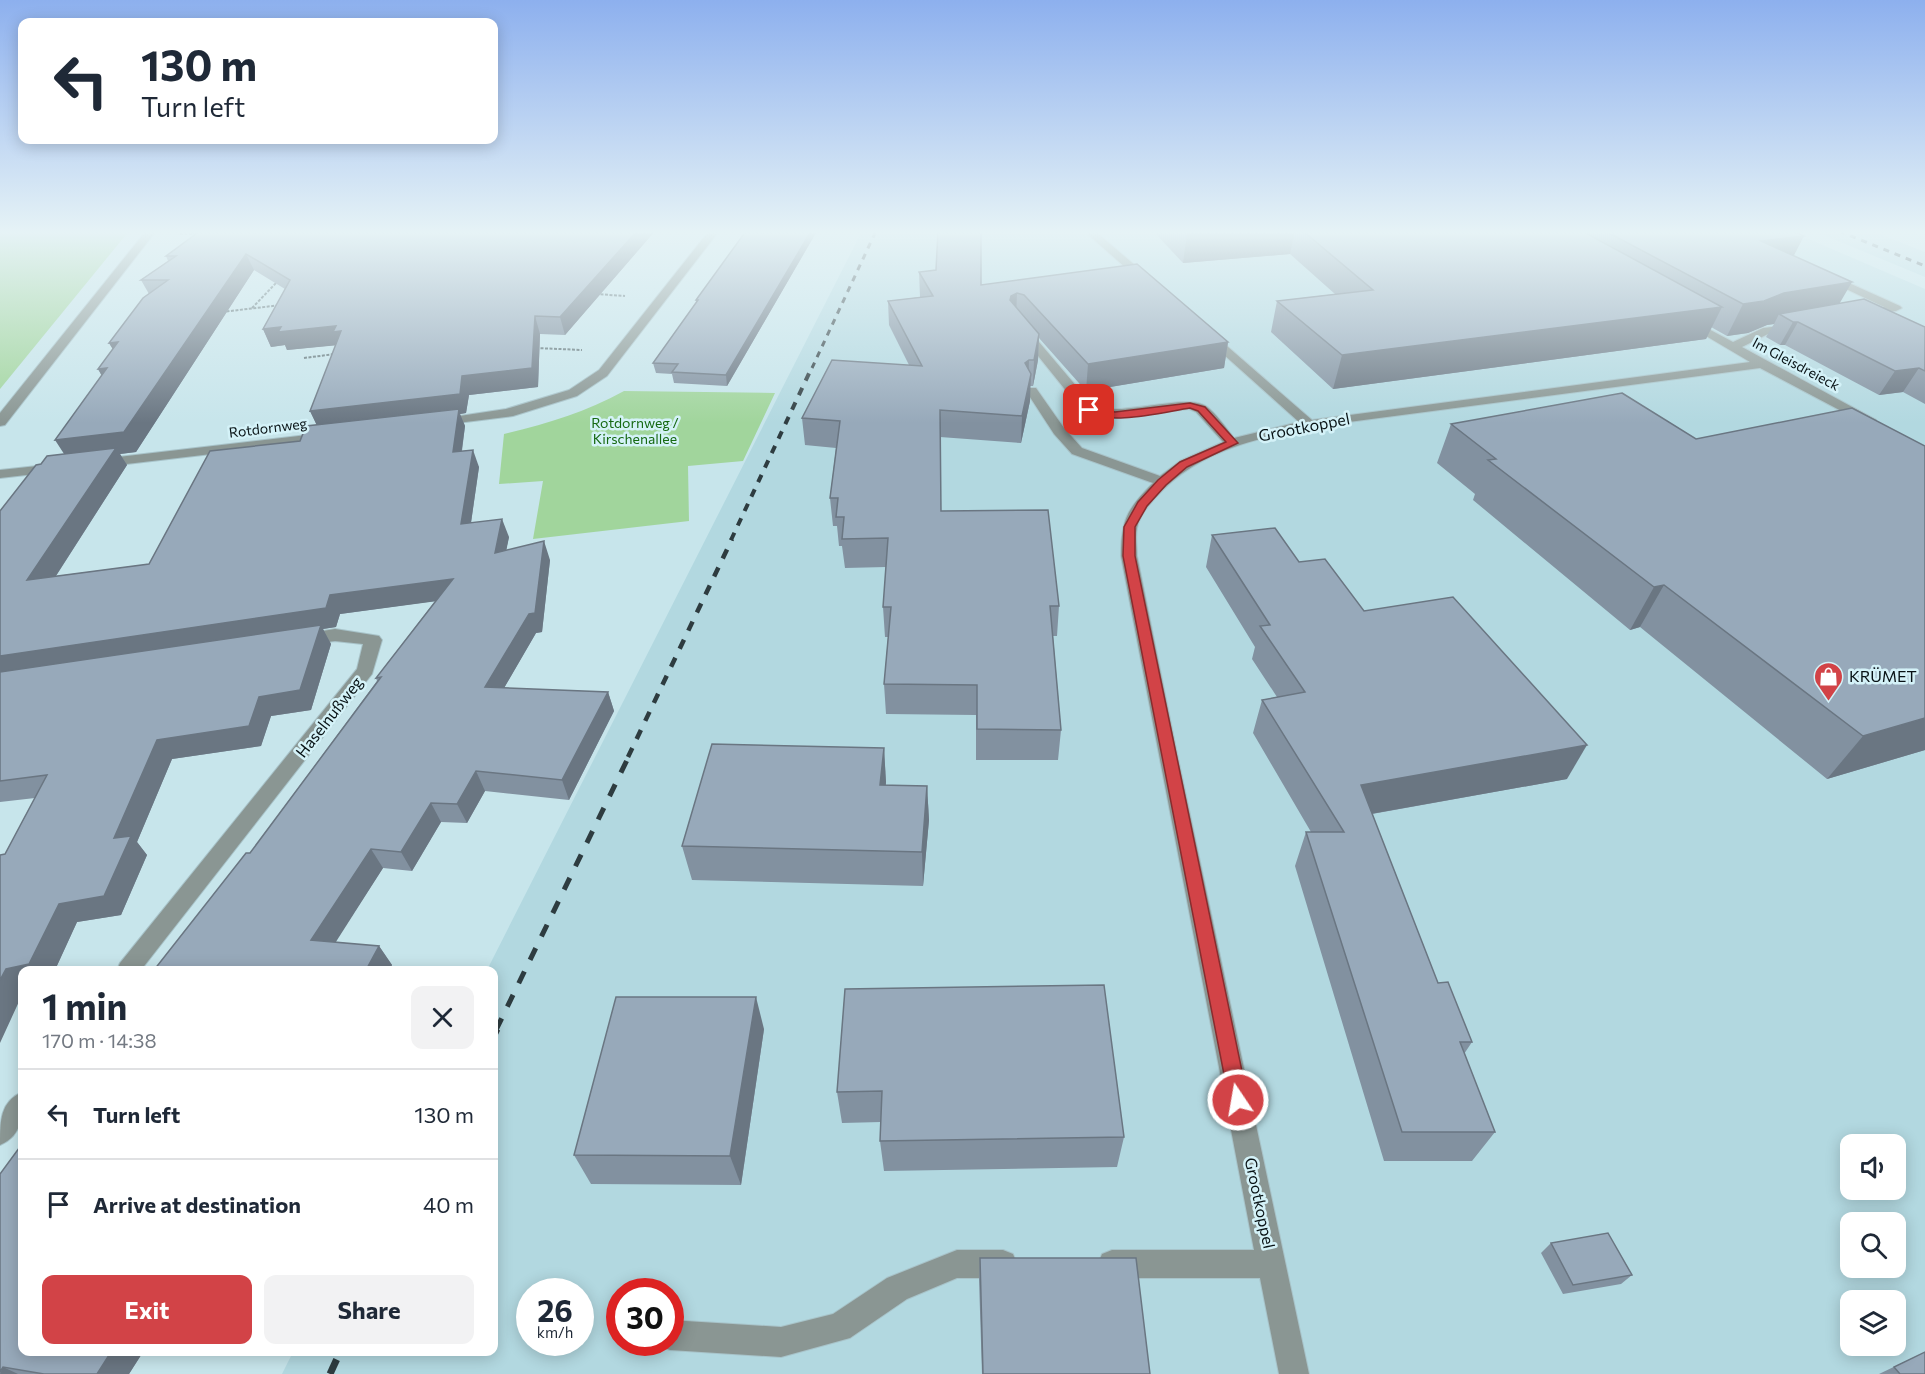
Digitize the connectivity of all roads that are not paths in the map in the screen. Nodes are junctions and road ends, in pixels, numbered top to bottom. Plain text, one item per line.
1 (100, 295) edge
2 (663, 295) edge
3 (1868, 295) edge
4 (1674, 313) edge
5 (1849, 316) edge
6 (1017, 323) edge
7 (1802, 324) edge
8 (1198, 326) edge
9 (1733, 347) junction
10 (1762, 364) junction
11 (1032, 391) edge
12 (0, 422) edge
13 (421, 425) edge
14 (1310, 425) junction
15 (1884, 427) edge
16 (342, 435) edge
17 (1232, 443) junction
18 (92, 464) edge
19 (69, 466) edge
20 (0, 474) edge
21 (1162, 482) junction
22 (289, 642) edge
23 (131, 966) edge
24 (18, 1109) edge
25 (0, 1132) edge
26 (1027, 1264) edge
27 (1086, 1264) edge
28 (1272, 1264) junction
29 (684, 1336) edge
30 (1294, 1374) edge

1 - 12 street
2 - 13 street
3 - 5 street
4 - 9 street, Im Gleisdreieck
6 - 17 street
7 - 9 street
8 - 14 street
9 - 10 street, Im Gleisdreieck
10 - 14 street, Grootkoppel
10 - 15 street, Im Gleisdreieck
11 - 21 street
14 - 17 street, Grootkoppel
16 - 18 street, Rotdornweg
17 - 21 street, Grootkoppel
19 - 20 street
21 - 28 street, Grootkoppel
22 - 23 street, Haselnußweg
24 - 25 street
26 - 29 street
27 - 28 street
28 - 30 street, Grootkoppel

